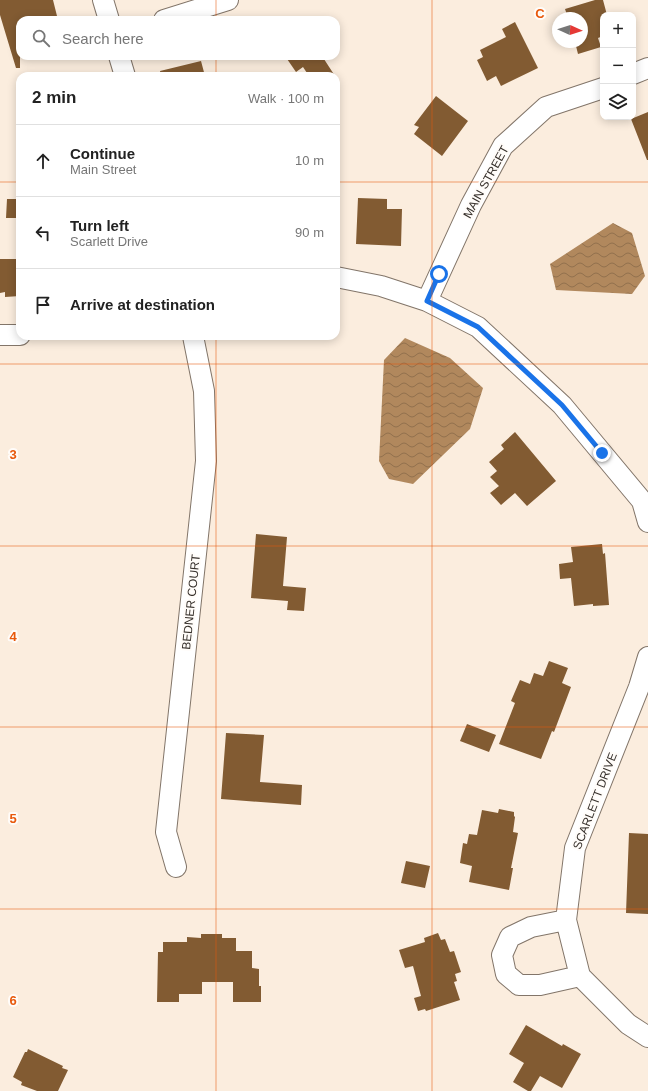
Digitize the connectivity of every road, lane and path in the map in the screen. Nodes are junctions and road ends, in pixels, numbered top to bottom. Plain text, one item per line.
1 (103, 0) edge
2 (228, 0) edge
3 (108, 16) edge
4 (177, 16) edge
5 (120, 60) edge
6 (648, 68) edge
7 (124, 72) edge
8 (636, 73) edge
9 (600, 89) edge
10 (340, 278) edge
11 (427, 301) junction
12 (0, 335) edge
13 (16, 335) edge
14 (194, 340) edge
15 (648, 522) edge
16 (648, 657) edge
17 (176, 867) dead end
18 (566, 920) junction
19 (580, 976) junction
20 (648, 1037) edge

1 - 3 street
2 - 4 street
5 - 7 street
6 - 8 street
9 - 11 street, MAIN STREET
10 - 11 street
11 - 15 street
12 - 13 street
14 - 17 street, BEDNER COURT
16 - 18 street, SCARLETT DRIVE
18 - 19 street, SCARLETT DRIVE
18 - 19 street
19 - 20 street

